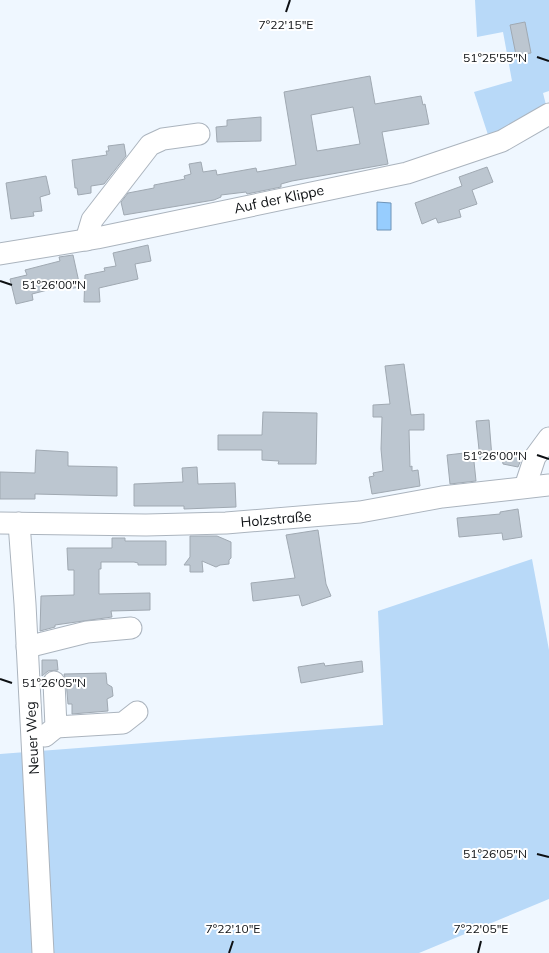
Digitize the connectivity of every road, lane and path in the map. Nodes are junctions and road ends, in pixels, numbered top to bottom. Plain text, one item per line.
1 (549, 114) edge
2 (199, 134) dead end
3 (86, 240) junction
4 (0, 254) edge
5 (549, 438) edge
6 (549, 485) edge
7 (525, 487) junction
8 (10, 523) edge
9 (131, 628) dead end
10 (27, 647) junction
11 (54, 682) dead end
12 (137, 712) dead end
13 (56, 728) junction
14 (32, 742) junction
15 (43, 953) edge

1 - 3 street, Auf der Klippe
2 - 3 street
3 - 4 street, Auf der Klippe
5 - 7 street
6 - 7 street, Holzstraße
7 - 8 street, Holzstraße
8 - 10 street, Neuer Weg
9 - 10 street
10 - 14 street, Neuer Weg
11 - 13 street
12 - 13 street
13 - 14 street
14 - 15 street, Neuer Weg

